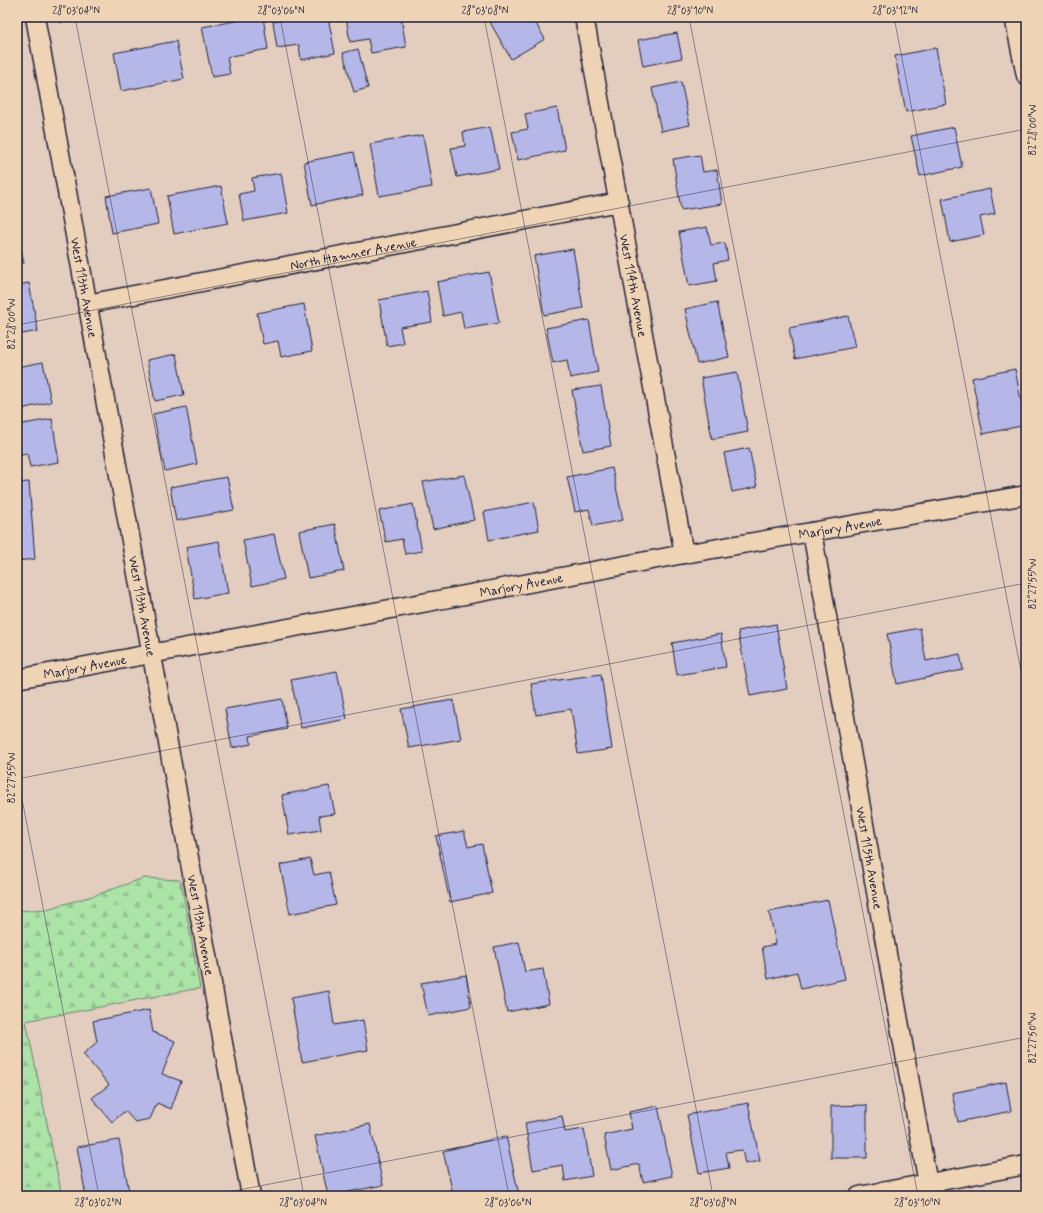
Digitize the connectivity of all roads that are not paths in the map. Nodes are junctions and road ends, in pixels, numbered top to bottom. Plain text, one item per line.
1 (584, 17) edge
2 (1014, 17) edge
3 (36, 22) edge
4 (1026, 76) edge
5 (618, 202) junction
6 (87, 304) junction
7 (1026, 495) edge
8 (812, 532) junction
9 (684, 554) junction
10 (151, 654) junction
11 (17, 679) edge
12 (1026, 1165) edge
13 (928, 1184) junction
14 (251, 1196) edge
15 (859, 1196) edge

1 - 5 street, West 114th Avenue
2 - 4 street
3 - 6 street, West 113th Avenue
5 - 6 street, North Hamner Avenue
5 - 9 street, West 114th Avenue
6 - 10 street, West 113th Avenue
7 - 8 street, Marjory Avenue
8 - 9 street, Marjory Avenue
8 - 13 street, West 115th Avenue
9 - 10 street, Marjory Avenue
10 - 11 street, Marjory Avenue
10 - 14 street, West 113th Avenue
12 - 13 street
13 - 15 street

